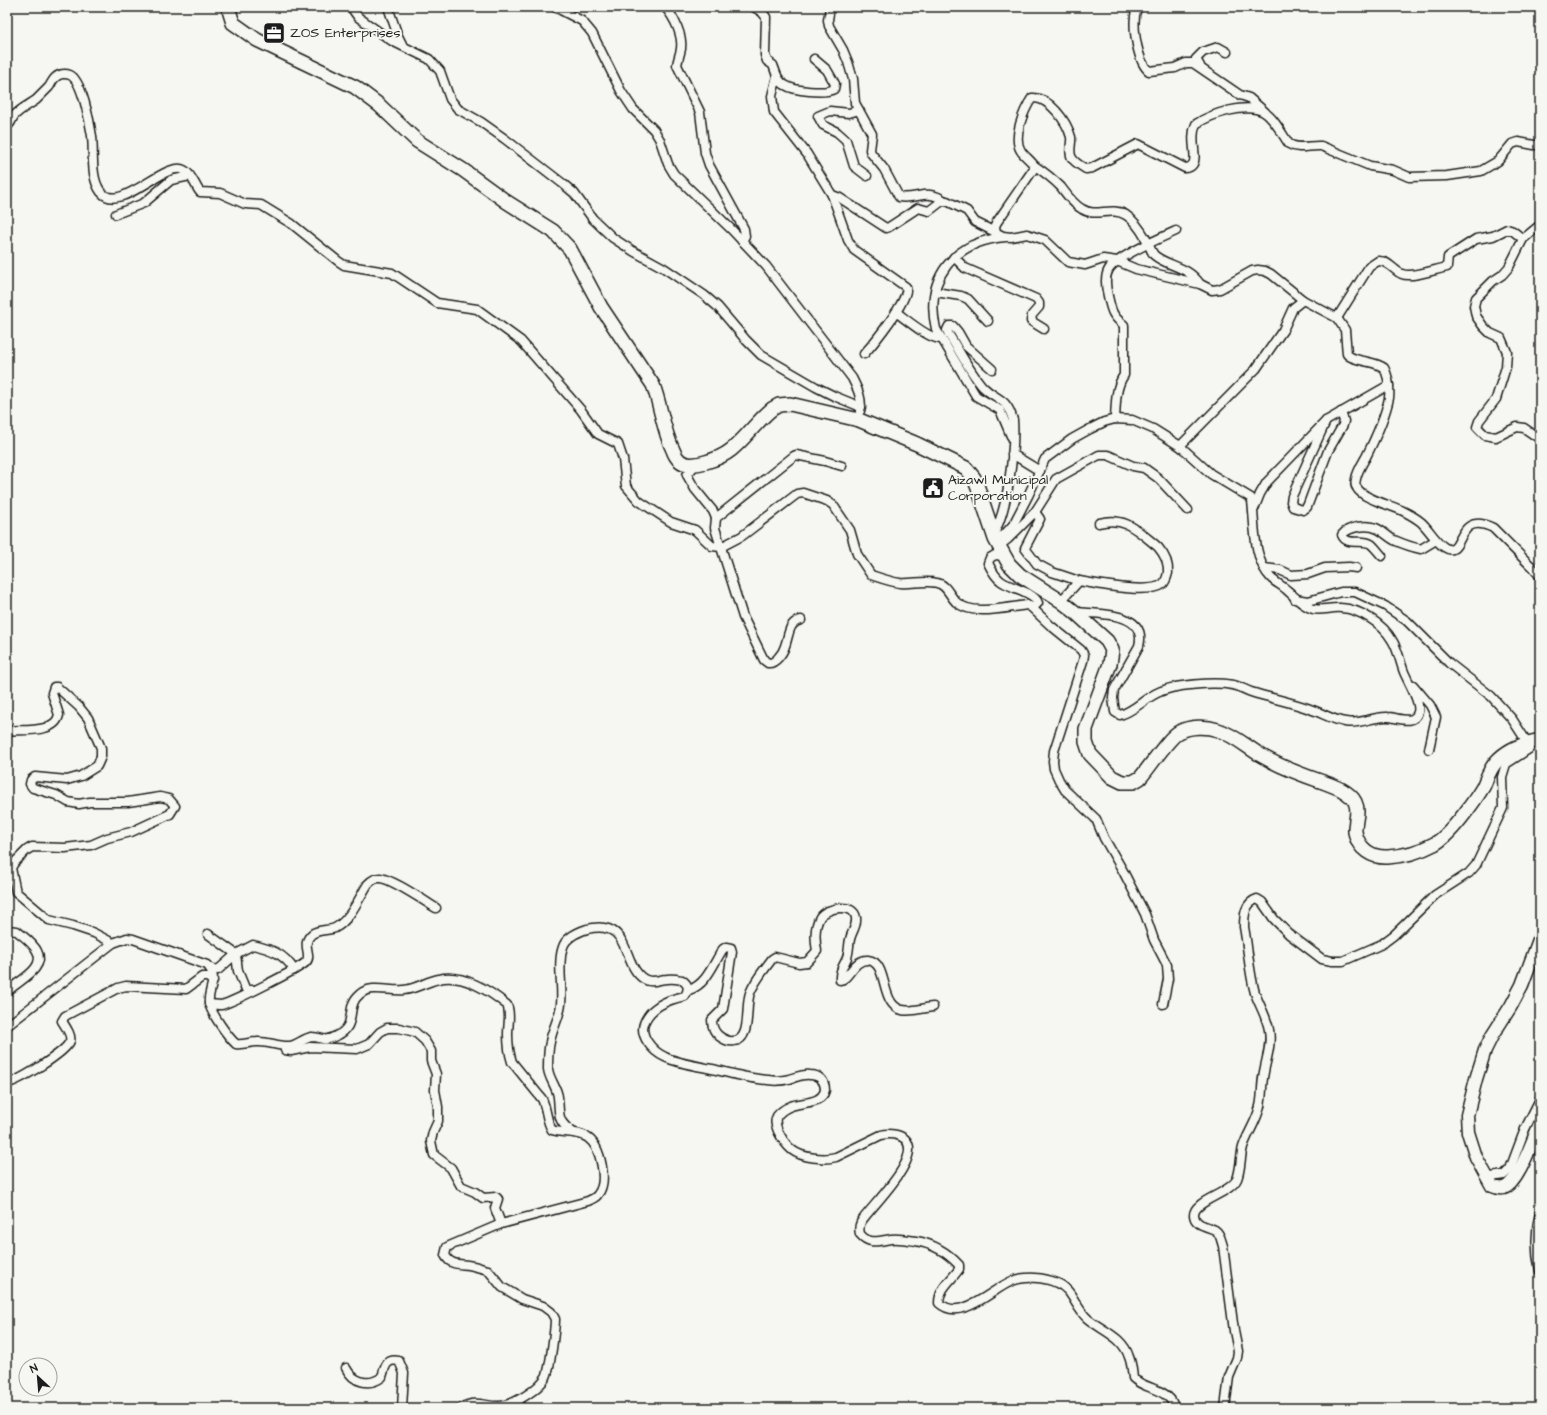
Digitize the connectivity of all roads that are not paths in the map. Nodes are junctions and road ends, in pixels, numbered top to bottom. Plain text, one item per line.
1 (228, 7) edge
2 (351, 7) edge
3 (388, 7) edge
4 (555, 7) edge
5 (665, 7) edge
6 (754, 7) edge
7 (830, 7) edge
8 (1138, 7) edge
9 (403, 46) junction
10 (1227, 52) dead end
11 (814, 59) dead end
12 (1200, 66) junction
13 (777, 76) junction
14 (859, 110) junction
15 (1265, 113) junction
16 (7, 126) edge
17 (1540, 144) edge
18 (1035, 166) junction
19 (190, 176) junction
20 (867, 176) dead end
21 (832, 195) junction
22 (945, 201) junction
23 (116, 214) dead end
24 (1540, 225) edge
25 (1176, 231) dead end
26 (996, 232) junction
27 (1007, 236) junction
28 (1523, 239) junction
29 (742, 241) junction
30 (1148, 243) junction
31 (954, 258) junction
32 (1116, 261) junction
33 (1200, 284) junction
34 (935, 292) junction
35 (1303, 300) junction
36 (896, 312) junction
37 (1337, 318) junction
38 (988, 321) dead end
39 (1044, 329) dead end
40 (942, 339) junction
41 (864, 354) dead end
42 (992, 369) dead end
43 (1389, 385) junction
44 (1341, 412) junction
45 (860, 413) junction
46 (1115, 419) junction
47 (1326, 421) junction
48 (1540, 439) edge
49 (1012, 440) junction
50 (1180, 446) junction
51 (1012, 454) junction
52 (695, 465) junction
53 (842, 466) dead end
54 (1040, 471) junction
55 (1188, 510) dead end
56 (1035, 512) junction
57 (1253, 512) junction
58 (716, 518) junction
59 (1099, 523) dead end
60 (1436, 540) junction
61 (998, 544) junction
62 (721, 547) junction
63 (1382, 556) dead end
64 (1264, 568) junction
65 (1356, 568) dead end
66 (1540, 576) edge
67 (1080, 581) junction
68 (1295, 599) junction
69 (1061, 601) junction
70 (1031, 607) junction
71 (1075, 612) junction
72 (801, 620) dead end
73 (1405, 675) junction
74 (7, 731) edge
75 (1534, 741) edge
76 (1429, 749) dead end
77 (16, 892) junction
78 (7, 894) edge
79 (436, 908) dead end
80 (7, 930) edge
81 (208, 934) dead end
82 (1540, 937) edge
83 (113, 943) junction
84 (236, 954) junction
85 (210, 968) junction
86 (294, 970) junction
87 (213, 981) junction
88 (254, 990) junction
89 (689, 990) junction
90 (7, 992) edge
91 (209, 1004) junction
92 (1163, 1004) dead end
93 (933, 1007) dead end
94 (7, 1026) edge
95 (280, 1046) junction
96 (7, 1083) edge
97 (1540, 1099) edge
98 (1540, 1124) edge
99 (574, 1133) junction
100 (1488, 1182) junction
101 (1540, 1211) edge
102 (501, 1224) junction
103 (1540, 1270) edge
104 (346, 1368) dead end
105 (402, 1408) edge
106 (461, 1408) edge
107 (1175, 1408) edge
108 (1225, 1408) edge

1 - 52 highway
2 - 9 street
3 - 9 street
4 - 29 street
5 - 29 street
6 - 13 street
7 - 14 street
8 - 12 street
9 - 45 street
10 - 12 street
11 - 13 street
12 - 15 street
13 - 21 street
14 - 20 street
14 - 22 street
15 - 17 street
15 - 18 street
16 - 19 street
18 - 26 street
18 - 30 street
19 - 23 street
19 - 62 street
21 - 22 street
21 - 36 street
22 - 26 street
24 - 28 street
25 - 30 street
26 - 27 street
27 - 31 street
27 - 32 street
28 - 37 street
28 - 48 street
29 - 45 street
30 - 32 street
30 - 33 street
31 - 34 street
31 - 39 street
32 - 33 street
32 - 46 street
33 - 35 street
34 - 38 street
34 - 40 street
35 - 37 street
35 - 50 street
36 - 40 street
36 - 41 street
37 - 43 street
40 - 49 street
42 - 49 street
43 - 44 street
43 - 60 street
44 - 47 street
44 - 47 street
45 - 52 highway
45 - 61 highway
46 - 50 street
46 - 54 street
47 - 57 street
49 - 51 street
50 - 57 street
51 - 54 street
51 - 61 street
52 - 58 street
53 - 58 street
54 - 61 street
55 - 56 street
56 - 61 street
56 - 67 street
57 - 64 street
58 - 62 street
59 - 67 street
60 - 63 street
60 - 66 street
61 - 69 highway
61 - 70 street
62 - 70 street
62 - 72 street
64 - 65 street
64 - 68 street
67 - 69 street
68 - 73 street
68 - 75 street
69 - 71 highway
70 - 92 street
71 - 73 street
71 - 75 highway
73 - 76 street
74 - 77 street
75 - 108 street
77 - 78 street
77 - 83 street
79 - 86 street
80 - 90 street
81 - 84 street
82 - 100 main road
83 - 85 street
83 - 94 street
84 - 85 street
84 - 86 street
84 - 88 street
85 - 87 street
86 - 88 street
87 - 91 street
87 - 96 street
88 - 91 street
89 - 93 street
89 - 99 street
89 - 107 street
91 - 95 street
95 - 99 street
95 - 102 street
97 - 100 street
98 - 100 main road
99 - 102 street
101 - 103 street
102 - 106 street
104 - 105 street

